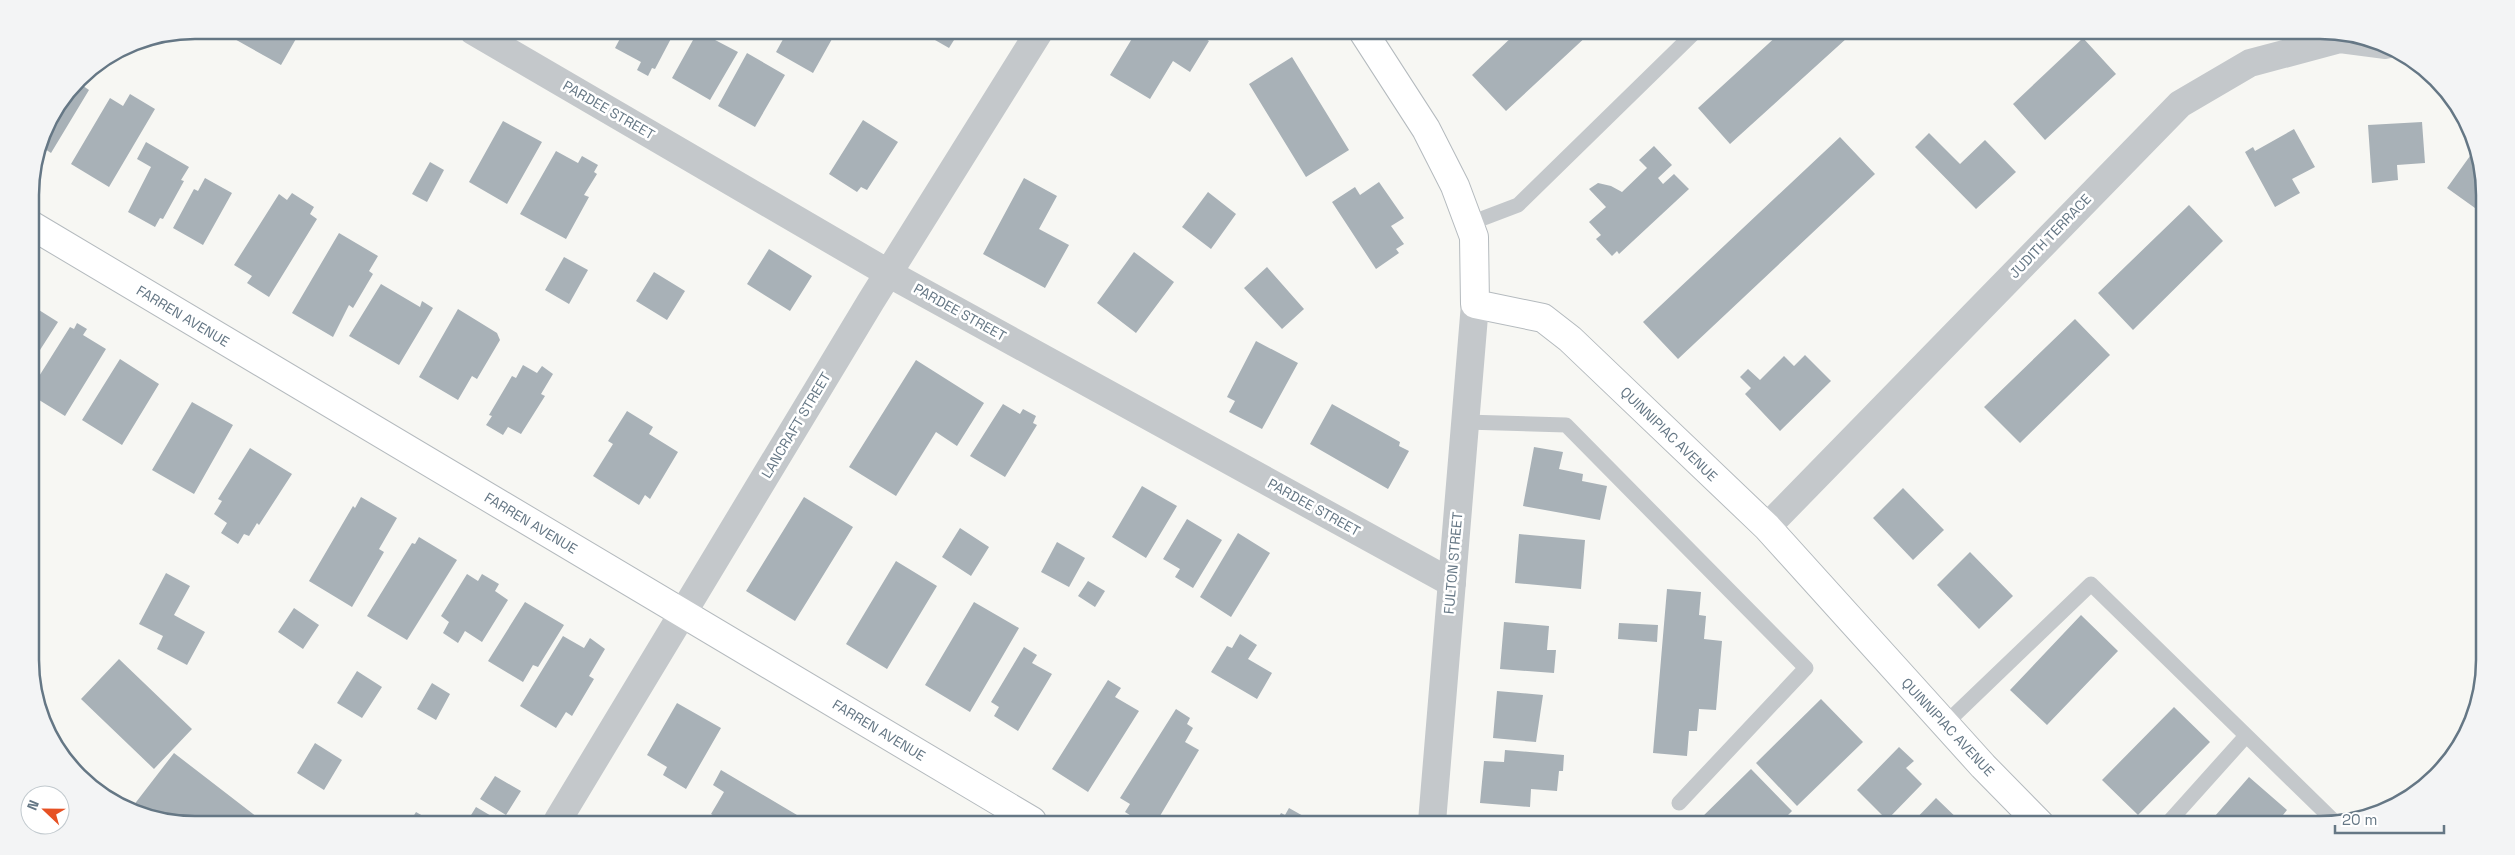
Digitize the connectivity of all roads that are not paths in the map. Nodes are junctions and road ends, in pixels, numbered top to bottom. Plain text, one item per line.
1 (487, 39) edge
2 (1035, 39) edge
3 (1368, 39) edge
4 (1688, 39) edge
5 (2337, 40) edge
6 (1468, 224) junction
7 (39, 229) edge
8 (888, 273) junction
9 (1475, 304) junction
10 (1465, 422) junction
11 (1767, 527) junction
12 (1452, 583) junction
13 (684, 613) junction
14 (1945, 724) junction
15 (2246, 736) junction
16 (1679, 803) dead end
17 (560, 816) edge
18 (1022, 816) edge
19 (1433, 816) edge
20 (2032, 816) edge
21 (2174, 816) edge
22 (2328, 816) edge

1 - 8 street, PARDEE STREET
2 - 8 street, LANCRAFT STREET
3 - 6 main road
4 - 6 lane
5 - 11 street, JUDITH TERRACE
6 - 9 main road
7 - 13 main road, FARREN AVENUE
8 - 12 street, PARDEE STREET
8 - 13 street, LANCRAFT STREET
9 - 10 street, FULTON STREET
9 - 11 main road, QUINNIPIAC AVENUE
10 - 12 street, FULTON STREET
10 - 16 lane
11 - 14 main road, QUINNIPIAC AVENUE
12 - 19 street, FULTON STREET
13 - 17 street, LANCRAFT STREET
13 - 18 main road, FARREN AVENUE
14 - 15 lane
14 - 20 main road, QUINNIPIAC AVENUE
15 - 21 lane
15 - 22 lane

